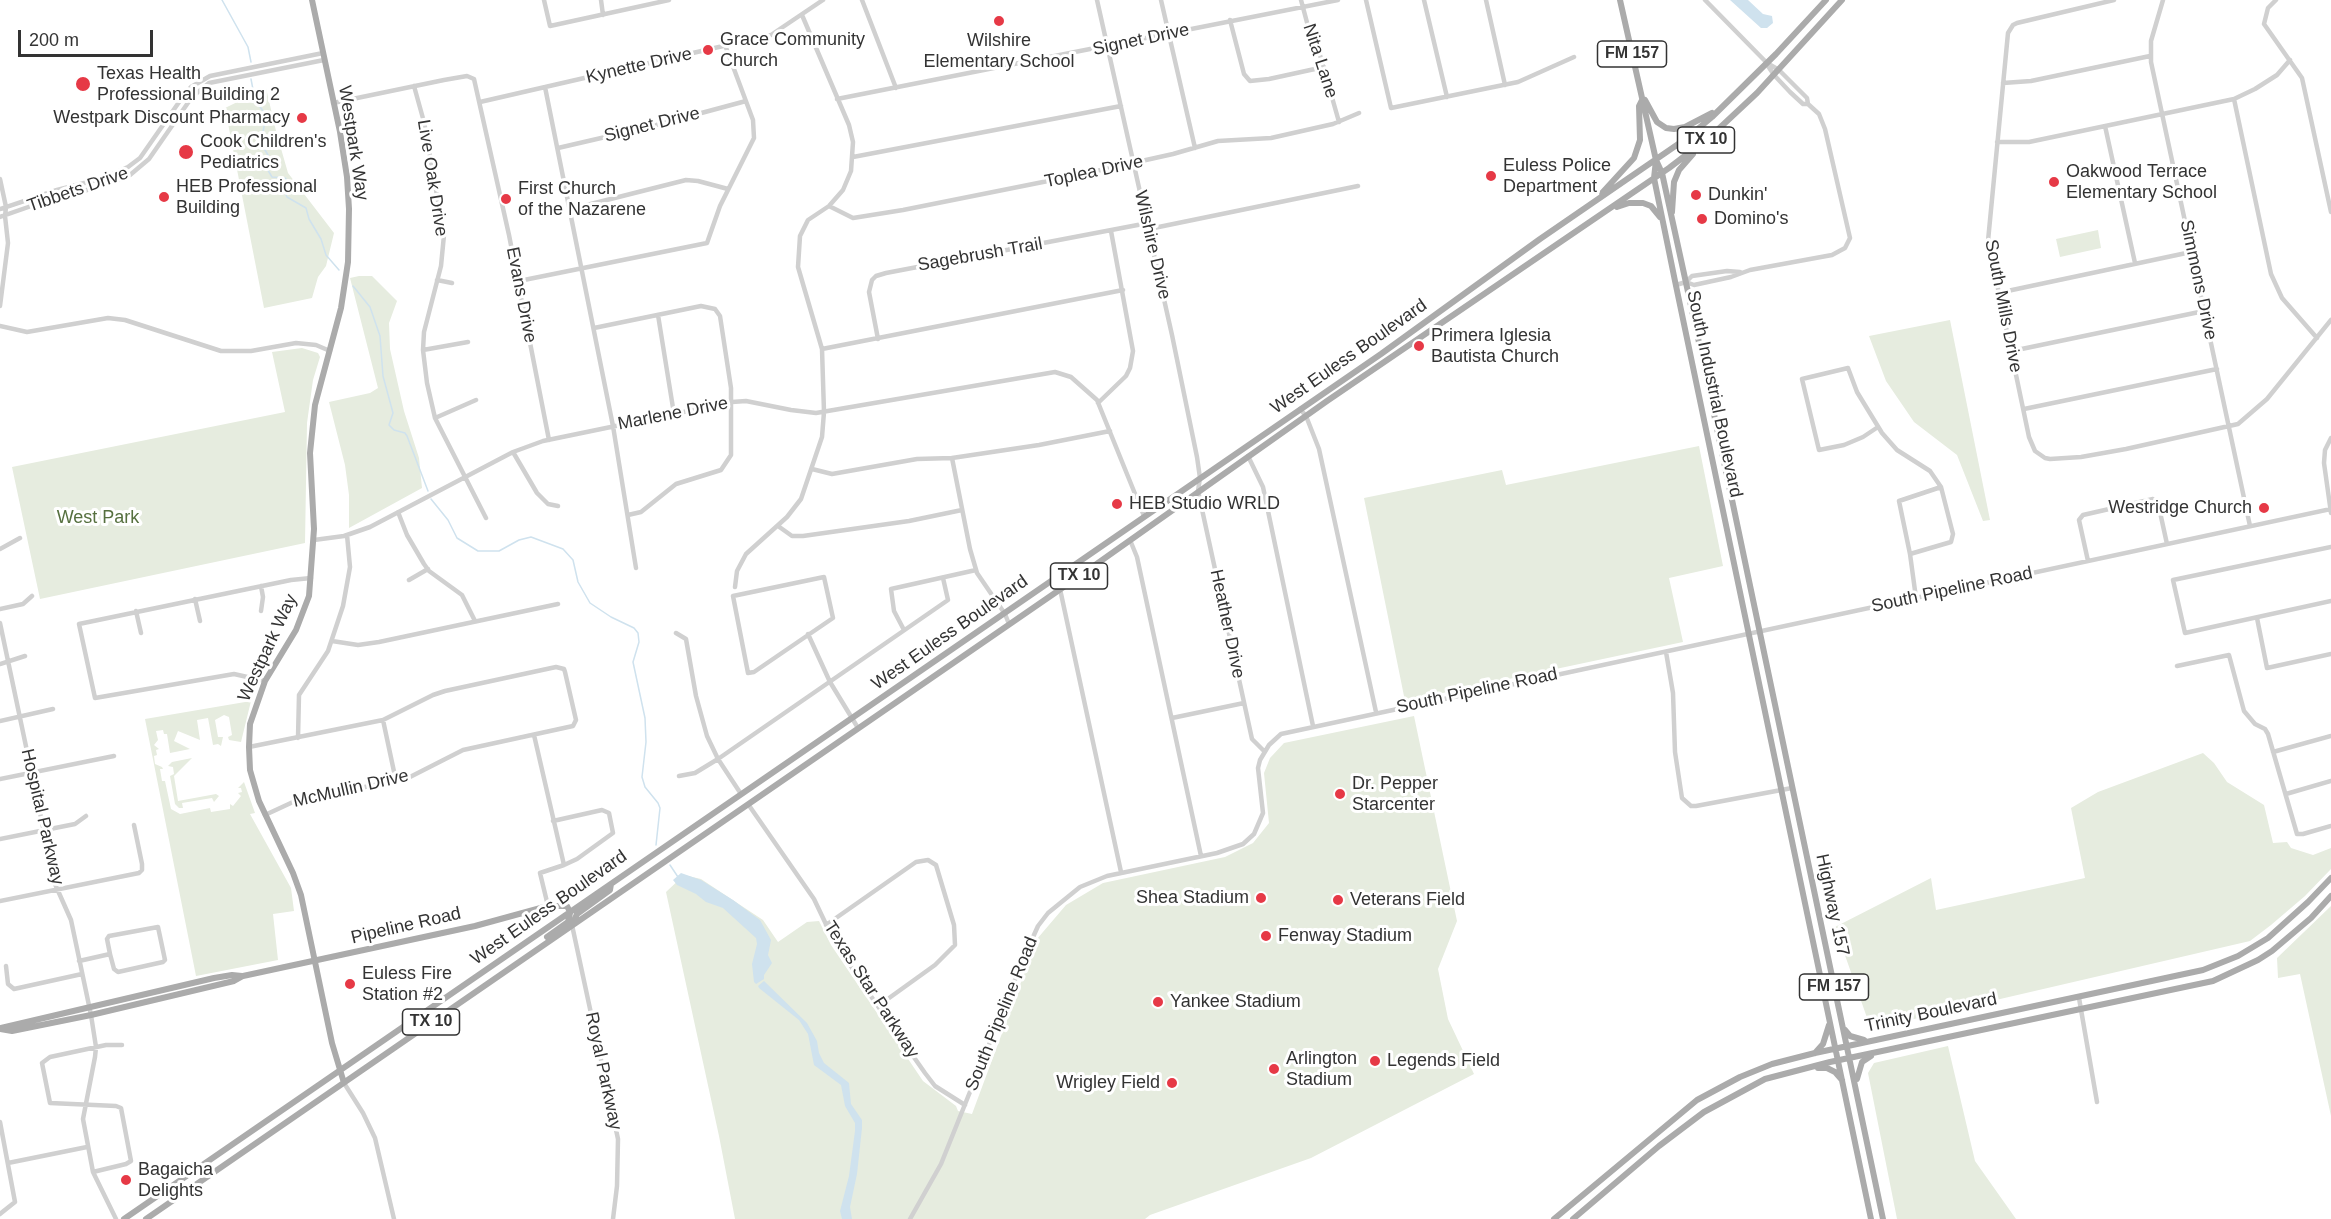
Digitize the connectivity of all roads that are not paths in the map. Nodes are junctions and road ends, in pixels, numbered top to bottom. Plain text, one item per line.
1 (315, 0) edge
2 (544, 0) edge
3 (600, 0) edge
4 (669, 0) edge
5 (823, 0) edge
6 (862, 0) edge
7 (1097, 0) edge
8 (1161, 0) edge
9 (1301, 0) edge
10 (1338, 0) edge
11 (1366, 0) edge
12 (1424, 0) edge
13 (1486, 0) edge
14 (1620, 0) edge
15 (1705, 0) edge
16 (1826, 0) edge
17 (1842, 0) edge
18 (2114, 0) edge
19 (2163, 0) edge
20 (2276, 0) edge
21 (659, 1) edge
22 (1303, 6) junction
23 (603, 15) junction
24 (802, 15) junction
25 (1230, 20) junction
26 (1168, 35) junction
27 (725, 45) junction
28 (1107, 47) junction
29 (323, 56) junction
30 (2150, 56) junction
31 (1574, 57) dead end
32 (2290, 60) junction
33 (1767, 63) junction
34 (1324, 68) junction
35 (1776, 73) junction
36 (221, 77) junction
37 (2002, 83) junction
38 (1505, 85) junction
39 (414, 86) junction
40 (545, 87) junction
41 (896, 88) junction
42 (1640, 90) junction
43 (1447, 97) junction
44 (837, 99) junction
45 (2234, 99) junction
46 (1642, 100) junction
47 (180, 101) junction
48 (746, 101) junction
49 (480, 102) junction
50 (333, 104) junction
51 (186, 105) junction
52 (1725, 105) junction
53 (1121, 106) junction
54 (1359, 113) dead end
55 (2163, 114) junction
56 (1339, 122) junction
57 (2105, 126) junction
58 (1711, 136) junction
59 (1997, 142) junction
60 (558, 148) junction
61 (1195, 148) junction
62 (146, 149) junction
63 (153, 154) junction
64 (853, 157) junction
65 (1656, 160) junction
66 (1134, 163) junction
67 (128, 167) junction
68 (1662, 173) junction
69 (130, 175) junction
70 (1654, 178) junction
71 (0, 179) edge
72 (1358, 186) dead end
73 (69, 188) junction
74 (728, 189) junction
75 (71, 194) junction
76 (1593, 202) junction
77 (829, 206) junction
78 (6, 207) junction
79 (1614, 207) junction
80 (571, 209) junction
81 (0, 210) edge
82 (2331, 212) edge
83 (2, 217) edge
84 (1672, 225) junction
85 (1148, 226) junction
86 (1553, 230) junction
87 (1665, 230) junction
88 (1111, 231) junction
89 (1562, 243) junction
90 (2191, 252) junction
91 (2135, 263) junction
92 (1501, 268) junction
93 (582, 269) junction
94 (438, 279) junction
95 (519, 281) junction
96 (1686, 282) junction
97 (452, 283) dead end
98 (1499, 284) junction
99 (1676, 285) junction
100 (1123, 290) junction
101 (1998, 293) junction
102 (0, 306) edge
103 (2204, 311) junction
104 (658, 315) junction
105 (2331, 320) edge
106 (0, 326) edge
107 (594, 328) junction
108 (2317, 338) junction
109 (878, 339) junction
110 (468, 342) dead end
111 (423, 350) junction
112 (822, 350) junction
113 (330, 351) junction
114 (2012, 351) junction
115 (2217, 369) junction
116 (1707, 381) junction
117 (1696, 384) junction
118 (476, 400) dead end
119 (732, 402) junction
120 (1098, 403) junction
121 (1300, 409) junction
122 (2024, 409) junction
123 (824, 412) junction
124 (674, 414) junction
125 (1306, 416) junction
126 (435, 418) junction
127 (613, 426) junction
128 (1878, 427) junction
129 (2229, 427) junction
130 (1110, 431) junction
131 (2331, 438) edge
132 (549, 440) junction
133 (513, 452) junction
134 (1248, 456) junction
135 (952, 458) junction
136 (812, 469) junction
137 (464, 477) junction
138 (1200, 478) junction
139 (1941, 487) junction
140 (1198, 491) junction
141 (558, 506) dead end
142 (962, 510) junction
143 (2331, 510) edge
144 (398, 512) junction
145 (628, 515) junction
146 (1144, 516) junction
147 (486, 518) dead end
148 (778, 525) junction
149 (2250, 526) junction
150 (347, 535) junction
151 (20, 538) dead end
152 (314, 540) junction
153 (1130, 540) junction
154 (2167, 544) junction
155 (2331, 547) edge
156 (0, 549) edge
157 (1910, 554) junction
158 (2088, 561) junction
159 (636, 568) dead end
160 (428, 569) junction
161 (976, 570) junction
162 (312, 578) junction
163 (943, 578) junction
164 (410, 580) dead end
165 (1054, 580) junction
166 (261, 586) junction
167 (735, 587) dead end
168 (1060, 589) junction
169 (32, 596) dead end
170 (1916, 598) junction
171 (195, 599) junction
172 (2331, 602) edge
173 (558, 604) dead end
174 (0, 609) edge
175 (136, 611) junction
176 (261, 611) dead end
177 (1005, 614) junction
178 (2257, 618) junction
179 (200, 621) dead end
180 (475, 621) junction
181 (0, 623) edge
182 (1009, 624) junction
183 (904, 630) junction
184 (1760, 631) junction
185 (141, 633) dead end
186 (676, 633) dead end
187 (808, 634) junction
188 (1749, 634) junction
189 (332, 641) junction
190 (1666, 651) junction
191 (2331, 654) edge
192 (25, 656) dead end
193 (8, 663) junction
194 (0, 664) edge
195 (2177, 666) dead end
196 (266, 681) junction
197 (830, 682) junction
198 (1244, 703) junction
199 (53, 710) dead end
200 (1376, 712) junction
201 (20, 717) junction
202 (853, 718) junction
203 (1172, 718) junction
204 (383, 720) junction
205 (0, 721) edge
206 (1313, 726) junction
207 (858, 728) junction
208 (534, 735) junction
209 (2331, 736) edge
210 (298, 738) junction
211 (249, 747) junction
212 (1264, 752) junction
213 (2273, 752) junction
214 (114, 756) dead end
215 (718, 759) junction
216 (32, 772) junction
217 (679, 776) dead end
218 (0, 779) edge
219 (396, 781) junction
220 (2331, 781) edge
221 (1792, 788) junction
222 (1781, 790) junction
223 (741, 794) junction
224 (2286, 795) junction
225 (748, 804) junction
226 (265, 815) junction
227 (86, 816) dead end
228 (553, 821) junction
229 (134, 825) dead end
230 (2331, 826) edge
231 (44, 830) junction
232 (0, 839) edge
233 (1202, 856) junction
234 (564, 866) junction
235 (1121, 872) junction
236 (2331, 878) edge
237 (611, 884) junction
238 (58, 890) junction
239 (2331, 896) edge
240 (0, 902) edge
241 (548, 906) junction
242 (570, 912) junction
243 (572, 925) junction
244 (826, 925) junction
245 (111, 954) junction
246 (80, 961) junction
247 (315, 961) junction
248 (519, 961) junction
249 (6, 966) dead end
250 (82, 974) junction
251 (456, 991) junction
252 (2079, 998) junction
253 (460, 1002) junction
254 (878, 1006) junction
255 (2081, 1010) junction
256 (91, 1012) junction
257 (1830, 1022) junction
258 (1952, 1024) junction
259 (1842, 1028) junction
260 (0, 1029) edge
261 (1954, 1036) junction
262 (1874, 1041) junction
263 (122, 1045) dead end
264 (1848, 1046) junction
265 (96, 1047) junction
266 (1836, 1049) junction
267 (1815, 1053) junction
268 (1874, 1054) junction
269 (1851, 1059) junction
270 (1839, 1061) junction
271 (1805, 1068) junction
272 (340, 1070) junction
273 (1844, 1082) junction
274 (344, 1083) junction
275 (1856, 1086) junction
276 (2097, 1102) dead end
277 (85, 1104) junction
278 (965, 1105) junction
279 (0, 1122) edge
280 (87, 1147) junction
281 (1632, 1152) junction
282 (1640, 1162) junction
283 (8, 1163) junction
284 (93, 1172) junction
285 (182, 1179) junction
286 (189, 1190) junction
287 (0, 1214) edge
288 (116, 1219) edge
289 (124, 1219) edge
290 (146, 1219) edge
291 (394, 1219) edge
292 (613, 1219) edge
293 (910, 1219) edge
294 (1554, 1219) edge
295 (1573, 1219) edge
296 (1872, 1219) edge
297 (1883, 1219) edge

1 - 29 main road, Westpark Way
2 - 23 street
3 - 23 street
4 - 21 street
5 - 24 street, Kynette Drive
6 - 41 street
7 - 28 street, Wilshire Drive
8 - 26 street
9 - 22 street, Nita Lane
10 - 22 street, Signet Drive
11 - 43 street
12 - 43 street
13 - 38 street
14 - 42 main road, South Industrial Boulevard / FM 157
15 - 33 street
16 - 33 main road, West Euless Boulevard / TX 10
17 - 35 main road, West Euless Boulevard / TX 10
18 - 37 street, South Mills Drive
19 - 30 street, Simmons Drive
20 - 32 street
21 - 23 street
22 - 25 street, Signet Drive
22 - 34 street, Nita Lane
24 - 27 street, Kynette Drive
24 - 44 street
25 - 26 street, Signet Drive
25 - 34 street
26 - 28 street, Signet Drive
26 - 61 street
27 - 40 street, Kynette Drive
27 - 48 street
28 - 41 street, Signet Drive
28 - 53 street, Wilshire Drive
29 - 36 street, Tibbets Drive
29 - 50 main road, Westpark Way
30 - 37 street
30 - 55 street, Simmons Drive
31 - 38 street
32 - 45 street
32 - 82 street
33 - 35 street
33 - 52 main road, West Euless Boulevard / TX 10
34 - 56 street, Nita Lane
35 - 58 main road, West Euless Boulevard / TX 10
35 - 96 street
36 - 47 street, Tibbets Drive
36 - 51 street, Tibbets Drive
37 - 59 street, South Mills Drive
38 - 43 street
39 - 49 street, Evans Drive
39 - 50 street
39 - 94 street, Live Oak Drive
40 - 49 street, Kynette Drive
40 - 60 street
41 - 44 street, Signet Drive
42 - 46 main road, South Industrial Boulevard / FM 157
42 - 52 main road
44 - 64 street
45 - 55 street
45 - 108 street
46 - 65 main road, South Industrial Boulevard / FM 157
46 - 76 main road
47 - 51 street
47 - 62 street, Tibbets Drive
48 - 60 street, Signet Drive
48 - 74 street
49 - 95 street, Evans Drive
50 - 113 main road, Westpark Way
51 - 63 street, Tibbets Drive
52 - 65 main road, West Euless Boulevard / TX 10
53 - 64 street
53 - 66 street, Wilshire Drive
54 - 56 street, Toplea Drive
55 - 57 street
55 - 90 street, Simmons Drive
56 - 61 street, Toplea Drive
57 - 59 street
57 - 91 street
58 - 68 main road, West Euless Boulevard / TX 10
58 - 84 main road
59 - 101 street, South Mills Drive
60 - 80 street
61 - 66 street, Toplea Drive
62 - 63 street
62 - 67 street, Tibbets Drive
63 - 69 street, Tibbets Drive
64 - 77 street
65 - 68 main road, South Industrial Boulevard / FM 157
65 - 70 main road, South Industrial Boulevard / FM 157
65 - 76 main road, West Euless Boulevard / TX 10
66 - 77 street, Toplea Drive
66 - 85 street, Wilshire Drive
67 - 69 street
67 - 73 street, Tibbets Drive
68 - 70 main road, West Euless Boulevard / TX 10
68 - 84 main road, South Industrial Boulevard / FM 157
69 - 75 street, Tibbets Drive
70 - 79 main road, West Euless Boulevard / TX 10
70 - 87 main road, South Industrial Boulevard / FM 157
71 - 78 street
72 - 85 street, Sagebrush Trail
73 - 75 street
73 - 78 street, Tibbets Drive
74 - 80 street
74 - 93 street
75 - 83 street, Tibbets Drive
76 - 86 main road, West Euless Boulevard / TX 10
77 - 112 street
78 - 81 street, Tibbets Drive
78 - 83 street
79 - 87 main road
79 - 89 main road, West Euless Boulevard / TX 10
80 - 93 street
81 - 83 street
83 - 102 street
84 - 96 main road, South Industrial Boulevard / FM 157
85 - 88 street, Sagebrush Trail
85 - 138 street, Wilshire Drive
86 - 89 main road
86 - 92 main road, West Euless Boulevard / TX 10
87 - 99 main road, South Industrial Boulevard / FM 157
88 - 100 street
88 - 109 street, Sagebrush Trail
89 - 98 main road, West Euless Boulevard / TX 10
90 - 91 street
90 - 103 street, Simmons Drive
91 - 101 street
92 - 98 main road
92 - 121 main road, West Euless Boulevard / TX 10
93 - 95 street
93 - 107 street
94 - 97 street
94 - 111 street, Live Oak Drive
95 - 132 street, Evans Drive
96 - 99 street
96 - 116 main road, South Industrial Boulevard / FM 157
98 - 125 main road, West Euless Boulevard / TX 10
99 - 117 main road, South Industrial Boulevard / FM 157
100 - 109 street
100 - 120 street
101 - 114 street, South Mills Drive
103 - 114 street
103 - 115 street, Simmons Drive
104 - 107 street
104 - 119 street
104 - 124 street
105 - 108 street
106 - 113 street
107 - 127 street
108 - 129 street
109 - 112 street
110 - 111 street
111 - 126 street, Live Oak Drive
112 - 123 street
113 - 152 main road, Westpark Way
114 - 122 street, South Mills Drive
115 - 122 street
115 - 129 street, Simmons Drive
116 - 117 main road
116 - 184 main road, South Industrial Boulevard / FM 157
117 - 188 main road, South Industrial Boulevard / FM 157
118 - 126 street
119 - 123 street, Marlene Drive
119 - 124 street, Marlene Drive
119 - 145 street
120 - 123 street, Marlene Drive
120 - 130 street, Marlene Drive
121 - 125 street
121 - 138 main road, West Euless Boulevard / TX 10
122 - 129 street, South Mills Drive
123 - 136 street
124 - 127 street, Marlene Drive
125 - 134 main road, West Euless Boulevard / TX 10
125 - 200 street
126 - 137 street, Live Oak Drive
127 - 132 street, Marlene Drive
127 - 145 street
128 - 128 street
128 - 139 street
129 - 149 street, Simmons Drive
130 - 135 street
130 - 146 street, Marlene Drive
131 - 143 street
132 - 133 street, Marlene Drive
133 - 137 street, Marlene Drive
133 - 141 street
134 - 140 main road, West Euless Boulevard / TX 10
134 - 206 street
135 - 136 street
135 - 142 street
136 - 148 street
137 - 144 street, Marlene Drive
137 - 147 street, Live Oak Drive
138 - 140 street, Wilshire Drive
138 - 146 main road, West Euless Boulevard / TX 10
139 - 157 street
139 - 157 street
140 - 153 main road, West Euless Boulevard / TX 10
140 - 198 street, Heather Drive
142 - 148 street
142 - 161 street
143 - 149 street, South Pipeline Road
144 - 150 street, Marlene Drive
144 - 160 street
145 - 159 street
146 - 165 main road, West Euless Boulevard / TX 10
148 - 167 street
149 - 154 street, South Pipeline Road
150 - 152 street, Marlene Drive
150 - 189 street
151 - 156 street
152 - 162 main road, Westpark Way
153 - 168 main road, West Euless Boulevard / TX 10
153 - 203 street
154 - 158 street, South Pipeline Road
154 - 158 street
155 - 178 street
157 - 170 street
158 - 170 street, South Pipeline Road
160 - 164 street
160 - 180 street
161 - 163 street
161 - 177 street
162 - 166 street
162 - 196 main road, Westpark Way
163 - 183 street
163 - 183 street
165 - 168 street
165 - 177 main road, West Euless Boulevard / TX 10
166 - 171 street
166 - 176 street
168 - 182 main road, West Euless Boulevard / TX 10
168 - 235 street
169 - 174 street
170 - 184 street, South Pipeline Road
171 - 175 street
171 - 179 street
172 - 178 street
173 - 180 street
175 - 185 street
175 - 196 street
177 - 182 street
177 - 202 main road, West Euless Boulevard / TX 10
178 - 191 street
180 - 189 street
181 - 193 street, Hospital Parkway
182 - 207 main road, West Euless Boulevard / TX 10
183 - 197 street
184 - 188 street, South Pipeline Road
184 - 221 main road, Highway 157 / FM 157
186 - 215 street
187 - 187 street
187 - 197 street
188 - 190 street, South Pipeline Road
188 - 222 main road, Highway 157 / FM 157
189 - 210 street
190 - 200 street, South Pipeline Road
190 - 222 street
192 - 193 street
193 - 194 street
193 - 201 street, Hospital Parkway
195 - 213 street
196 - 211 main road, Westpark Way
197 - 202 street
197 - 215 street
198 - 203 street
198 - 212 street, Heather Drive
199 - 201 street
200 - 206 street, South Pipeline Road
201 - 205 street
201 - 216 street, Hospital Parkway
202 - 207 street
202 - 223 main road, West Euless Boulevard / TX 10
203 - 233 street
204 - 208 street, McMullin Drive
204 - 210 street
204 - 219 street
206 - 212 street, South Pipeline Road
207 - 225 main road, West Euless Boulevard / TX 10
208 - 219 street, McMullin Drive
208 - 228 street
209 - 213 street
210 - 211 street
211 - 226 main road, Westpark Way
212 - 233 street, South Pipeline Road
213 - 224 street
214 - 216 street
215 - 217 street
215 - 223 street
216 - 218 street
216 - 231 street, Hospital Parkway
219 - 226 street, McMullin Drive
220 - 224 street
221 - 222 street
221 - 259 main road, Highway 157 / FM 157
222 - 257 main road, Highway 157 / FM 157
223 - 225 main road
223 - 237 main road, West Euless Boulevard / TX 10
224 - 230 street
225 - 243 main road, West Euless Boulevard / TX 10
225 - 244 street, Texas Star Parkway
226 - 247 main road, Westpark Way
227 - 231 street
228 - 234 street
228 - 234 street
229 - 238 street
231 - 232 street
231 - 238 street, Hospital Parkway
233 - 235 street, South Pipeline Road
234 - 241 street
235 - 278 street, South Pipeline Road
236 - 252 main road, Trinity Boulevard
237 - 242 main road, West Euless Boulevard / TX 10
237 - 243 main road
238 - 240 street
238 - 246 street, Hospital Parkway
239 - 255 main road, Trinity Boulevard
241 - 242 main road
241 - 247 main road, Pipeline Road
242 - 248 main road
242 - 251 main road, West Euless Boulevard / TX 10
243 - 248 main road, West Euless Boulevard / TX 10
243 - 292 street, Royal Parkway
244 - 254 street, Texas Star Parkway
244 - 254 street
245 - 245 street
245 - 246 street
246 - 250 street, Hospital Parkway
247 - 256 main road, Pipeline Road
247 - 272 main road, Westpark Way
248 - 253 main road, West Euless Boulevard / TX 10
249 - 250 street
250 - 256 street, Hospital Parkway
251 - 253 main road
251 - 272 main road, West Euless Boulevard / TX 10
252 - 255 street
252 - 258 main road, Trinity Boulevard
253 - 274 main road, West Euless Boulevard / TX 10
254 - 278 street, Texas Star Parkway
255 - 261 main road, Trinity Boulevard
255 - 276 street
256 - 260 main road, Pipeline Road
256 - 265 street, Hospital Parkway
257 - 266 main road, Highway 157 / FM 157
257 - 267 main road
258 - 261 main road
258 - 262 main road, Trinity Boulevard
259 - 262 main road
259 - 264 main road, Highway 157 / FM 157
261 - 268 main road, Trinity Boulevard
262 - 264 main road, Trinity Boulevard
263 - 265 street
264 - 266 main road, Trinity Boulevard
264 - 269 main road, Highway 157 / FM 157
265 - 277 street, Hospital Parkway
265 - 277 street
266 - 267 main road, Trinity Boulevard
266 - 270 main road, Highway 157 / FM 157
267 - 281 main road, Trinity Boulevard
268 - 269 main road, Trinity Boulevard
268 - 275 main road
269 - 270 main road, Trinity Boulevard
269 - 275 main road, Highway 157 / FM 157
270 - 271 main road, Trinity Boulevard
270 - 273 main road, Highway 157 / FM 157
271 - 273 main road
271 - 282 main road, Trinity Boulevard
272 - 274 main road, Westpark Way
272 - 285 main road, West Euless Boulevard / TX 10
273 - 296 main road, Highway 157 / FM 157
274 - 286 main road, West Euless Boulevard / TX 10
274 - 291 street, Westpark Way
275 - 297 main road, Highway 157 / FM 157
277 - 280 street, Hospital Parkway
277 - 284 street
278 - 293 street, South Pipeline Road
279 - 283 street
280 - 283 street
280 - 284 street, Hospital Parkway
281 - 282 main road
281 - 294 main road, Trinity Boulevard
282 - 295 main road, Trinity Boulevard
283 - 287 street
284 - 288 street, Hospital Parkway
285 - 286 main road
285 - 289 main road, West Euless Boulevard / TX 10
286 - 290 main road, West Euless Boulevard / TX 10

